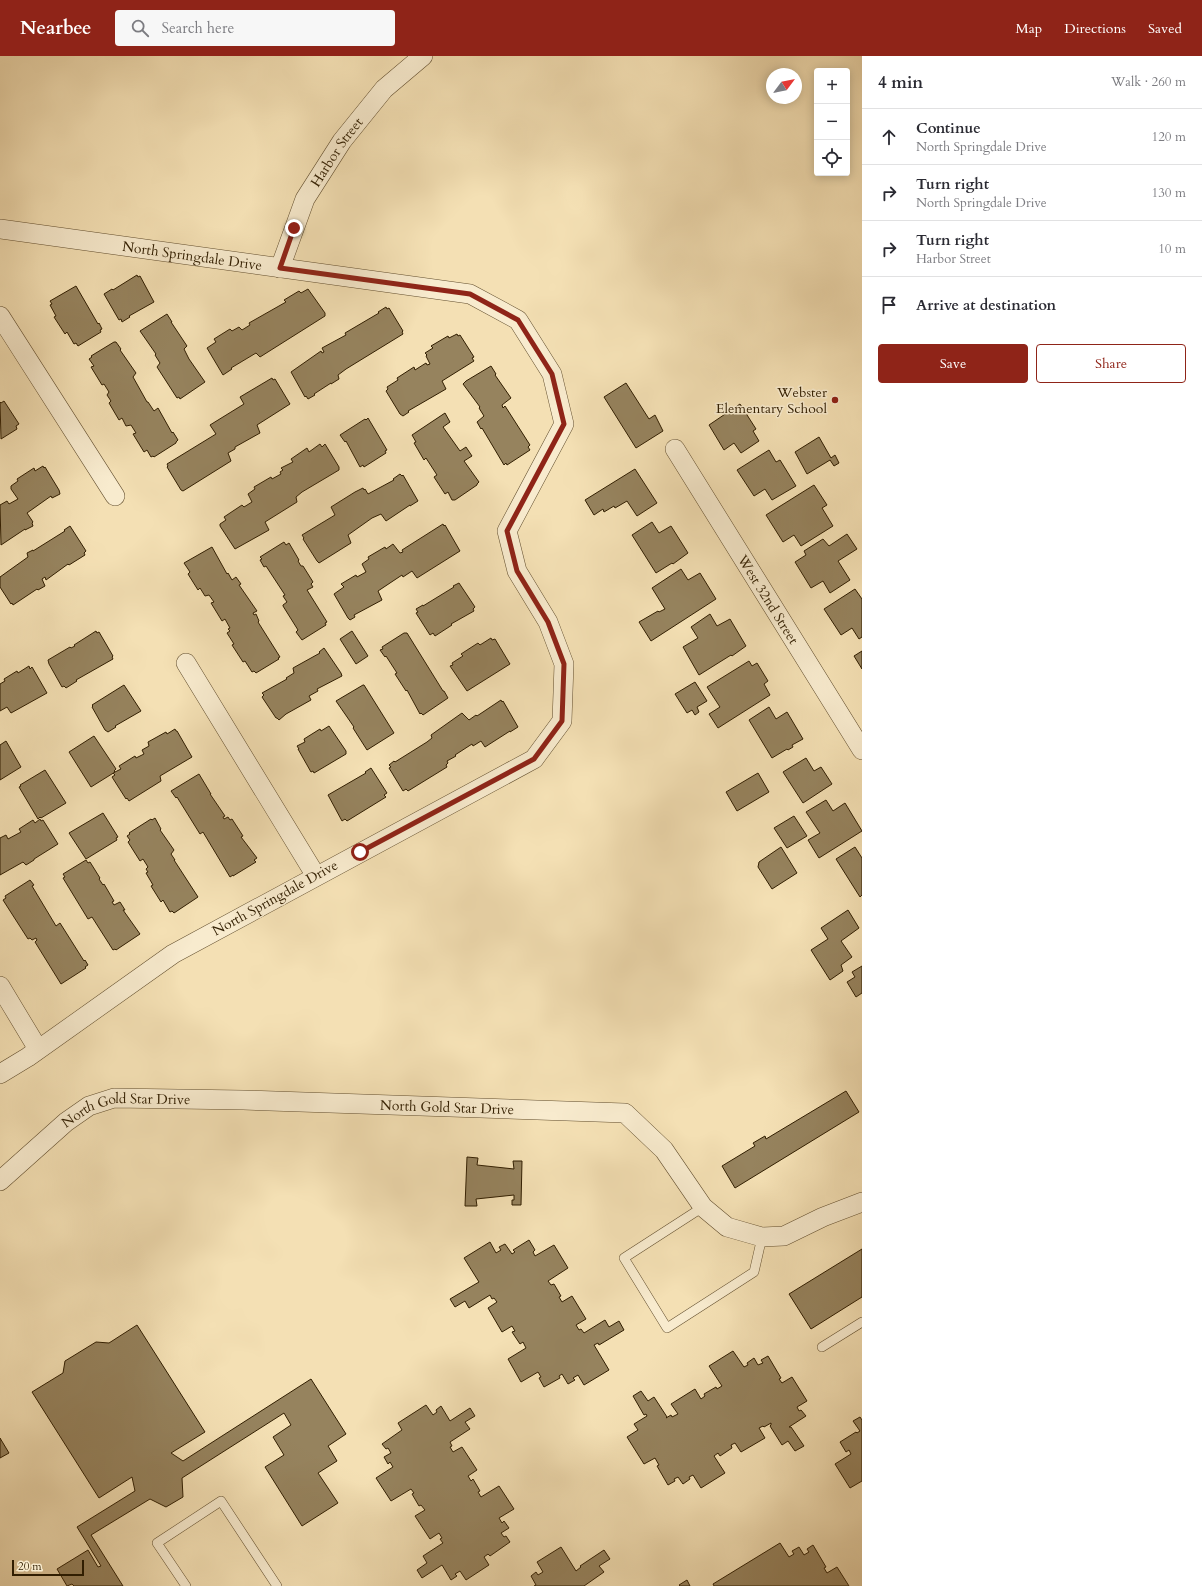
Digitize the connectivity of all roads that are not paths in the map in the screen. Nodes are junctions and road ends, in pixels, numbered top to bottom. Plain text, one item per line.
1 (423, 56) edge
2 (0, 229) edge
3 (280, 268) junction
4 (0, 316) edge
5 (675, 449) dead end
6 (114, 496) dead end
7 (186, 663) dead end
8 (862, 750) edge
9 (316, 876) junction
10 (0, 986) edge
11 (38, 1049) junction
12 (0, 1074) edge
13 (0, 1181) edge
14 (862, 1202) edge
15 (703, 1207) junction
16 (762, 1237) junction
17 (862, 1322) edge
18 (822, 1347) dead end
19 (186, 1586) edge
20 (277, 1586) edge

1 - 3 street, Harbor Street
2 - 3 street, North Springdale Drive
3 - 9 street, North Springdale Drive
4 - 6 street
5 - 8 street, West 32nd Street
7 - 9 street
9 - 11 street, North Springdale Drive
10 - 11 street
11 - 12 street, North Springdale Drive
13 - 15 street, North Gold Star Drive
14 - 16 street, North Gold Star Drive
15 - 16 street, North Gold Star Drive
15 - 16 lane
17 - 18 lane
19 - 20 lane

